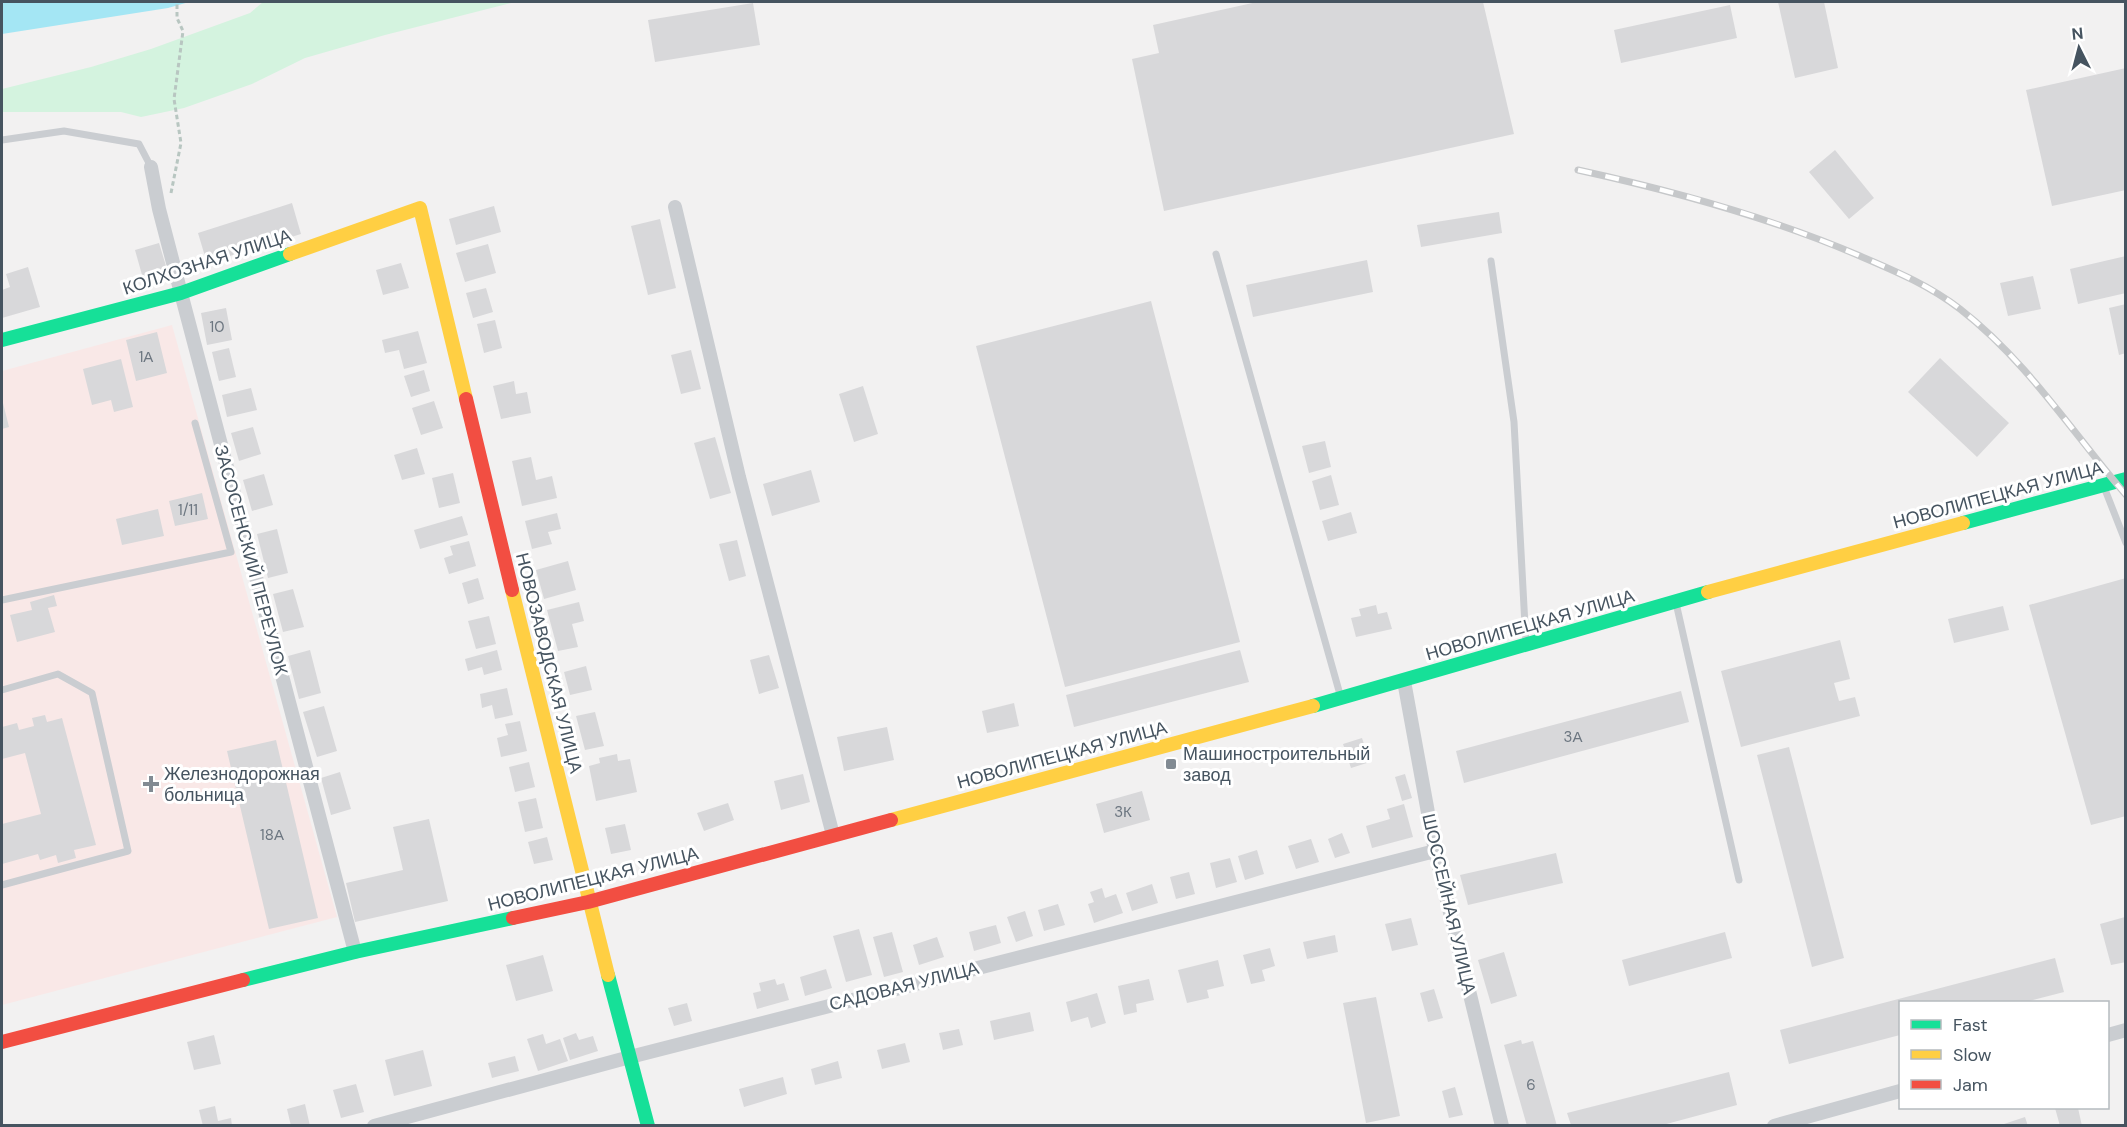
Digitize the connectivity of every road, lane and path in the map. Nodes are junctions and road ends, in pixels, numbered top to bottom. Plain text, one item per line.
1 (177, 2) edge
2 (2, 140) edge
3 (151, 167) joint
4 (171, 193) dead end
5 (675, 207) dead end
6 (420, 208) joint
7 (1216, 254) dead end
8 (1491, 261) dead end
9 (181, 293) junction
10 (2, 340) edge
11 (195, 423) dead end
12 (2126, 479) edge
13 (2104, 485) junction
14 (2126, 543) edge
15 (2, 600) edge
16 (1676, 600) junction
17 (1526, 644) junction
18 (1404, 681) junction
19 (2, 690) edge
20 (1341, 698) junction
21 (833, 835) junction
22 (1435, 851) junction
23 (1739, 880) dead end
24 (2, 885) edge
25 (588, 902) junction
26 (355, 952) junction
27 (2126, 1030) edge
28 (2109, 1035) edge
29 (2, 1041) edge
30 (630, 1057) junction
31 (1899, 1091) edge
32 (374, 1125) edge
33 (648, 1125) edge
34 (1502, 1125) edge
35 (1774, 1125) edge

1 - 4 path
2 - 3 lane
3 - 9 street, ЗАСОСЕНСКИЙ ПЕРЕУЛОК
5 - 21 street
6 - 9 street, КОЛХОЗНАЯ УЛИЦА
6 - 25 street, НОВОЗАВОДСКАЯ УЛИЦА
7 - 20 lane
8 - 17 lane
9 - 10 street, КОЛХОЗНАЯ УЛИЦА
9 - 26 street, ЗАСОСЕНСКИЙ ПЕРЕУЛОК
11 - 15 lane
12 - 13 street, НОВОЛИПЕЦКАЯ УЛИЦА
13 - 14 lane
13 - 16 street, НОВОЛИПЕЦКАЯ УЛИЦА
16 - 17 street, НОВОЛИПЕЦКАЯ УЛИЦА
16 - 23 lane
17 - 18 street, НОВОЛИПЕЦКАЯ УЛИЦА
18 - 20 street, НОВОЛИПЕЦКАЯ УЛИЦА
18 - 22 street, ШОССЕЙНАЯ УЛИЦА
19 - 24 lane
20 - 21 street, НОВОЛИПЕЦКАЯ УЛИЦА
21 - 25 street, НОВОЛИПЕЦКАЯ УЛИЦА
22 - 30 street, САДОВАЯ УЛИЦА
22 - 34 street, ШОССЕЙНАЯ УЛИЦА
25 - 26 street, НОВОЛИПЕЦКАЯ УЛИЦА
25 - 30 street, НОВОЗАВОДСКАЯ УЛИЦА
26 - 29 street, НОВОЛИПЕЦКАЯ УЛИЦА
27 - 28 street
30 - 32 street, САДОВАЯ УЛИЦА
30 - 33 street, НОВОЗАВОДСКАЯ УЛИЦА
31 - 35 street

